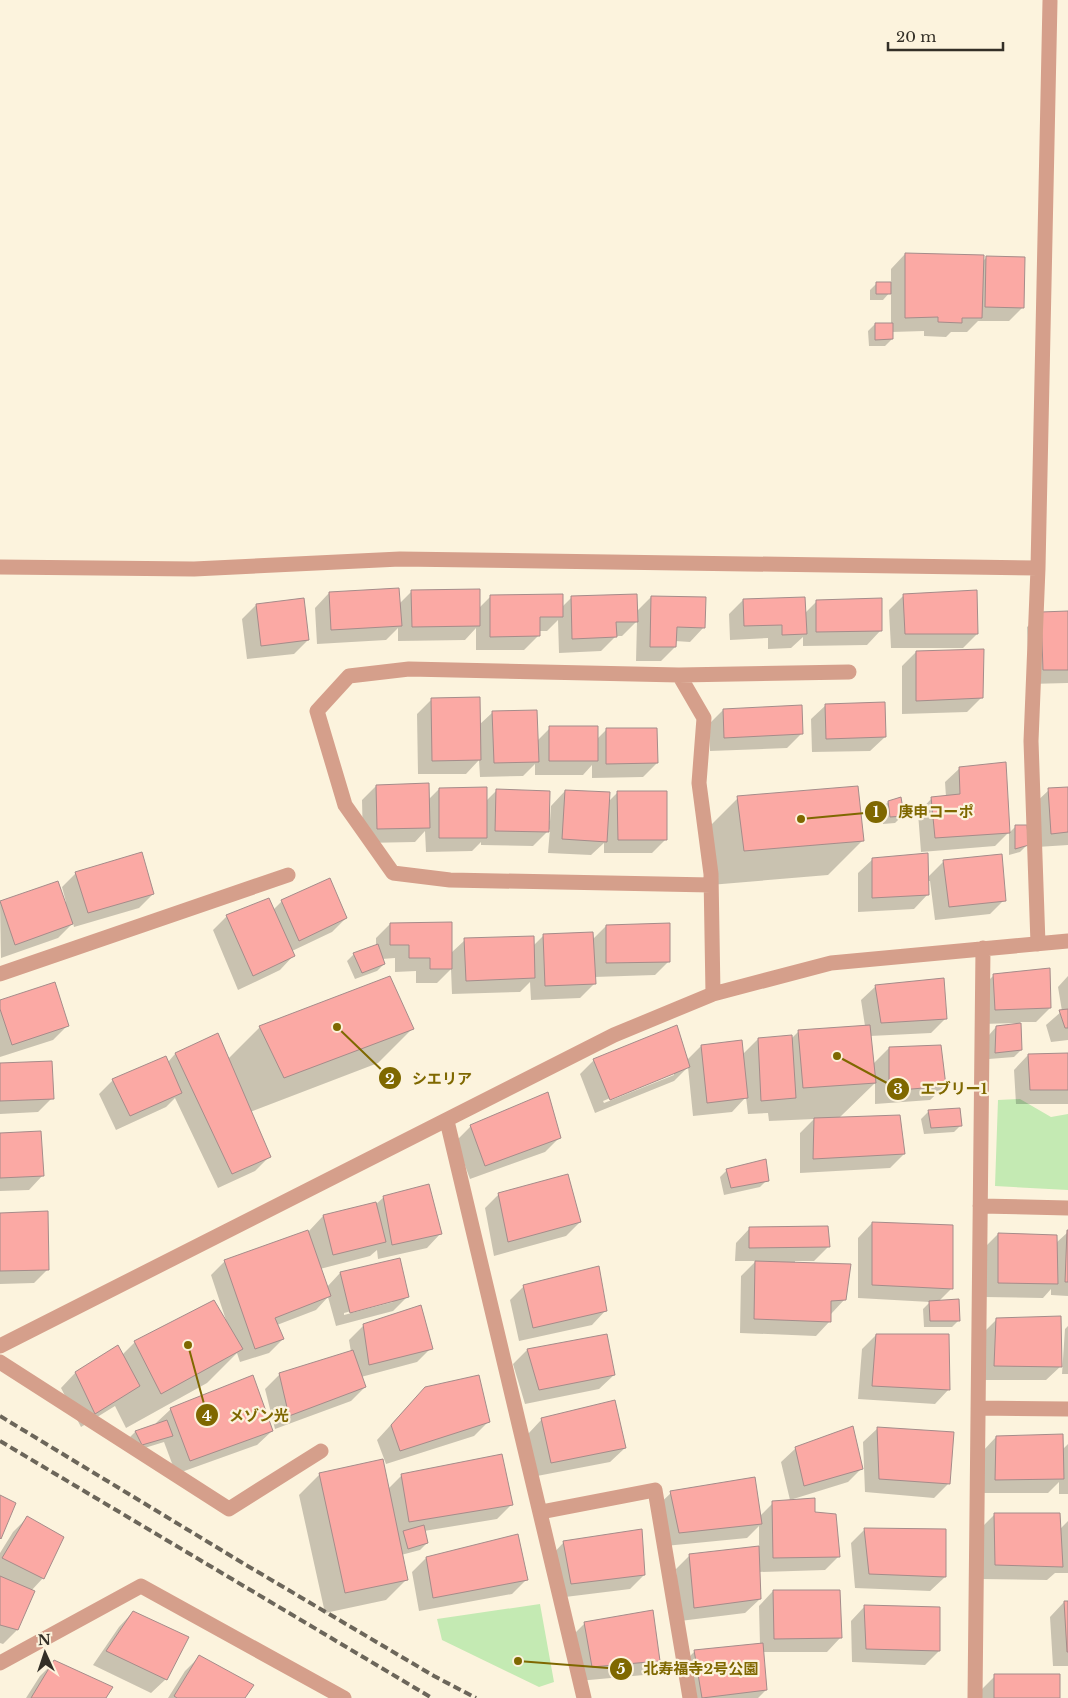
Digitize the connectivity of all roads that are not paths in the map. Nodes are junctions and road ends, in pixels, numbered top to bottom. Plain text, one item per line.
1 (1050, 2) dead end
2 (0, 568) edge
3 (1038, 568) junction
4 (849, 672) dead end
5 (679, 675) junction
6 (288, 876) dead end
7 (711, 885) junction
8 (1068, 941) edge
9 (1038, 944) junction
10 (983, 948) junction
11 (0, 974) edge
12 (714, 994) junction
13 (447, 1121) junction
14 (980, 1206) junction
15 (1068, 1208) edge
16 (0, 1346) edge
17 (0, 1362) edge
18 (978, 1408) junction
19 (1068, 1409) edge
20 (321, 1451) dead end
21 (541, 1512) junction
22 (0, 1663) edge
23 (344, 1698) edge
24 (584, 1698) edge
25 (690, 1698) edge
26 (975, 1698) edge

1 - 3 street
2 - 3 street
3 - 9 street
4 - 5 street
5 - 7 street
5 - 7 street
6 - 11 street
7 - 12 street
8 - 9 street
9 - 10 street
10 - 12 street
10 - 14 street
12 - 13 street
13 - 16 street
13 - 21 street
14 - 15 street
14 - 18 street
17 - 20 street
18 - 19 street
18 - 26 street
21 - 24 street
21 - 25 street
22 - 23 street

